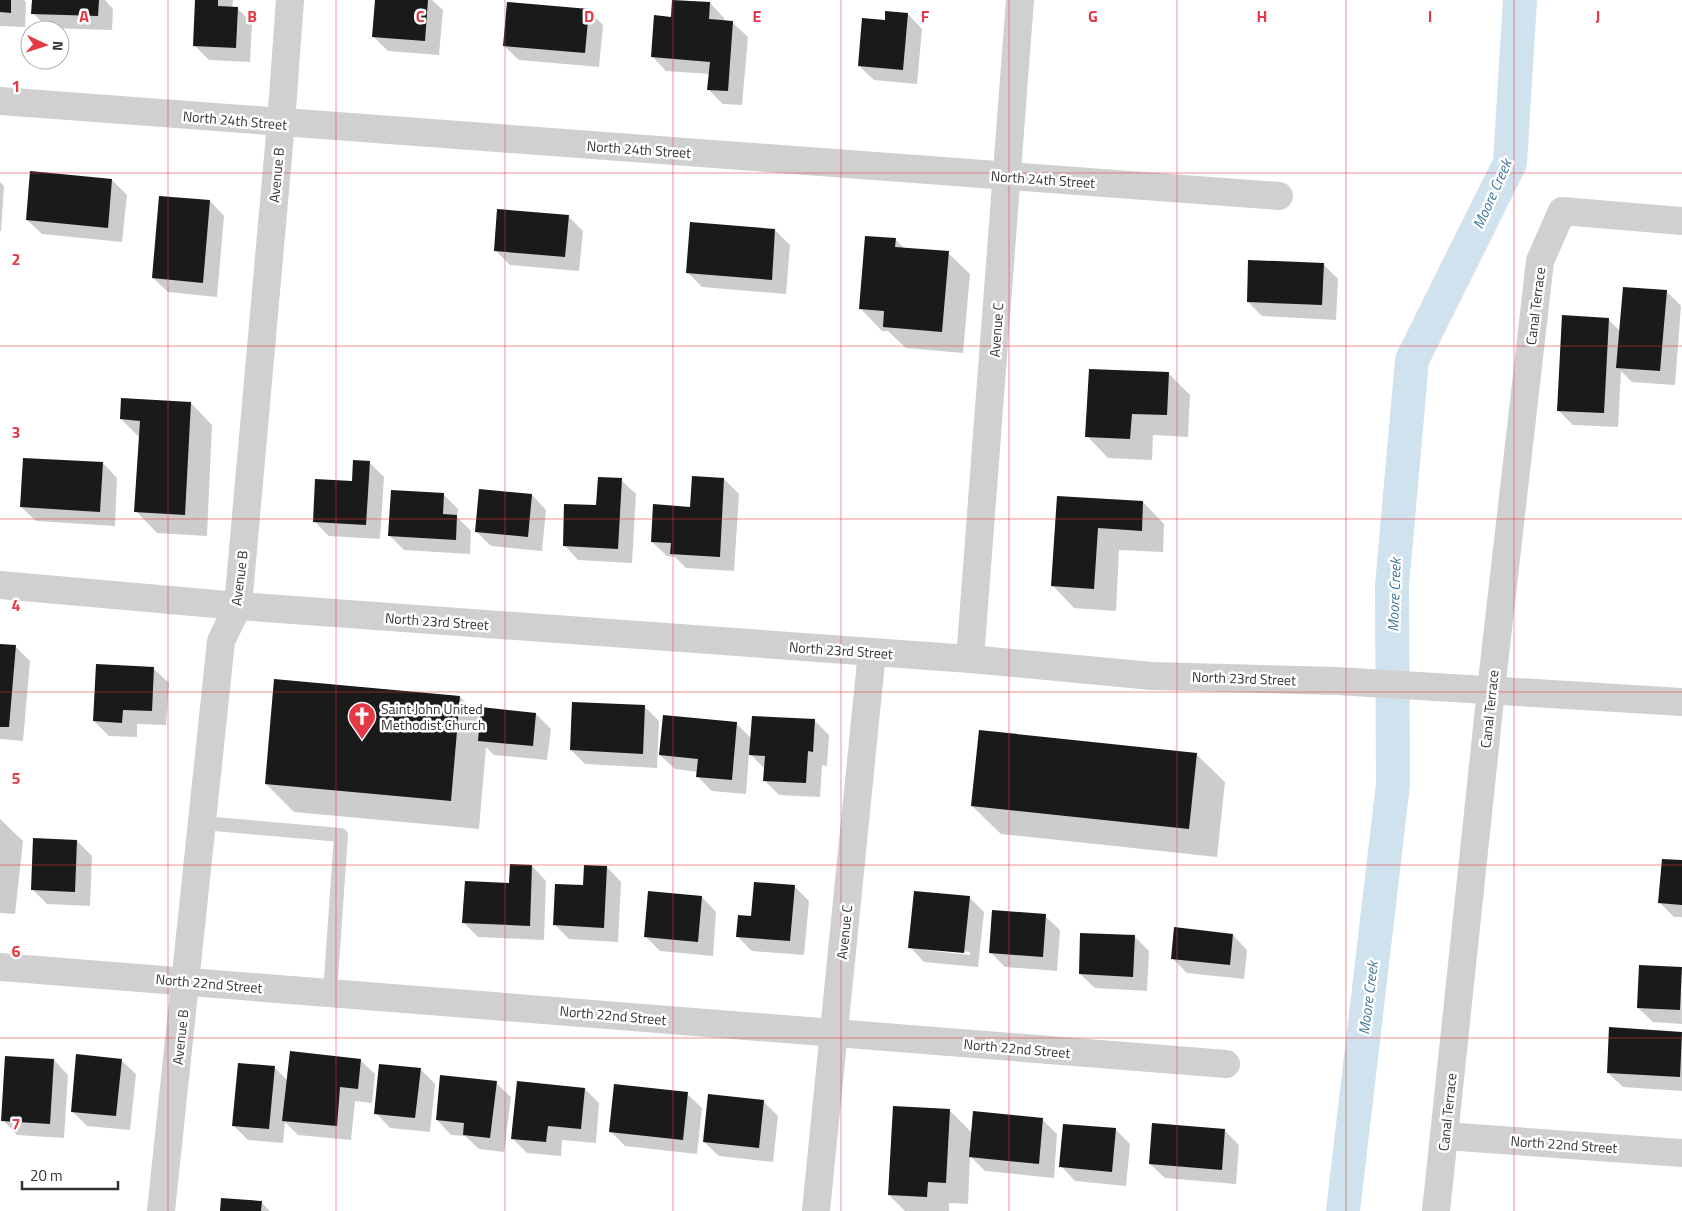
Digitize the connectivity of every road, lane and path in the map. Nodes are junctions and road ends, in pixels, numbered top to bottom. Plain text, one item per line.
1 (290, 0) edge
2 (1020, 0) edge
3 (0, 101) edge
4 (281, 123) junction
5 (1008, 176) junction
6 (1278, 196) dead end
7 (1682, 221) edge
8 (0, 585) edge
9 (238, 606) junction
10 (872, 652) junction
11 (970, 659) junction
12 (1491, 690) junction
13 (1682, 702) edge
14 (203, 823) junction
15 (0, 967) edge
16 (186, 981) junction
17 (330, 993) junction
18 (834, 1033) junction
19 (1226, 1064) dead end
20 (1445, 1136) junction
21 (1682, 1153) edge
22 (162, 1211) edge
23 (816, 1211) edge
24 (1436, 1211) edge

1 - 4 street, Avenue B
2 - 5 street, Avenue C
3 - 4 street, North 24th Street
4 - 5 street, North 24th Street
4 - 9 street, Avenue B
5 - 6 street, North 24th Street
5 - 11 street, Avenue C
7 - 12 street, Canal Terrace
8 - 9 street, North 23rd Street
9 - 10 street, North 23rd Street
9 - 14 street, Avenue B
10 - 11 street, North 23rd Street
10 - 18 street, Avenue C
11 - 12 street, North 23rd Street
12 - 13 street, North 23rd Street
12 - 20 street, Canal Terrace
14 - 16 street, Avenue B
14 - 17 lane
15 - 16 street, North 22nd Street
16 - 17 street, North 22nd Street
16 - 22 street, Avenue B
17 - 18 street, North 22nd Street
18 - 19 street, North 22nd Street
18 - 23 street, Avenue C
20 - 21 street, North 22nd Street
20 - 24 street, Canal Terrace

